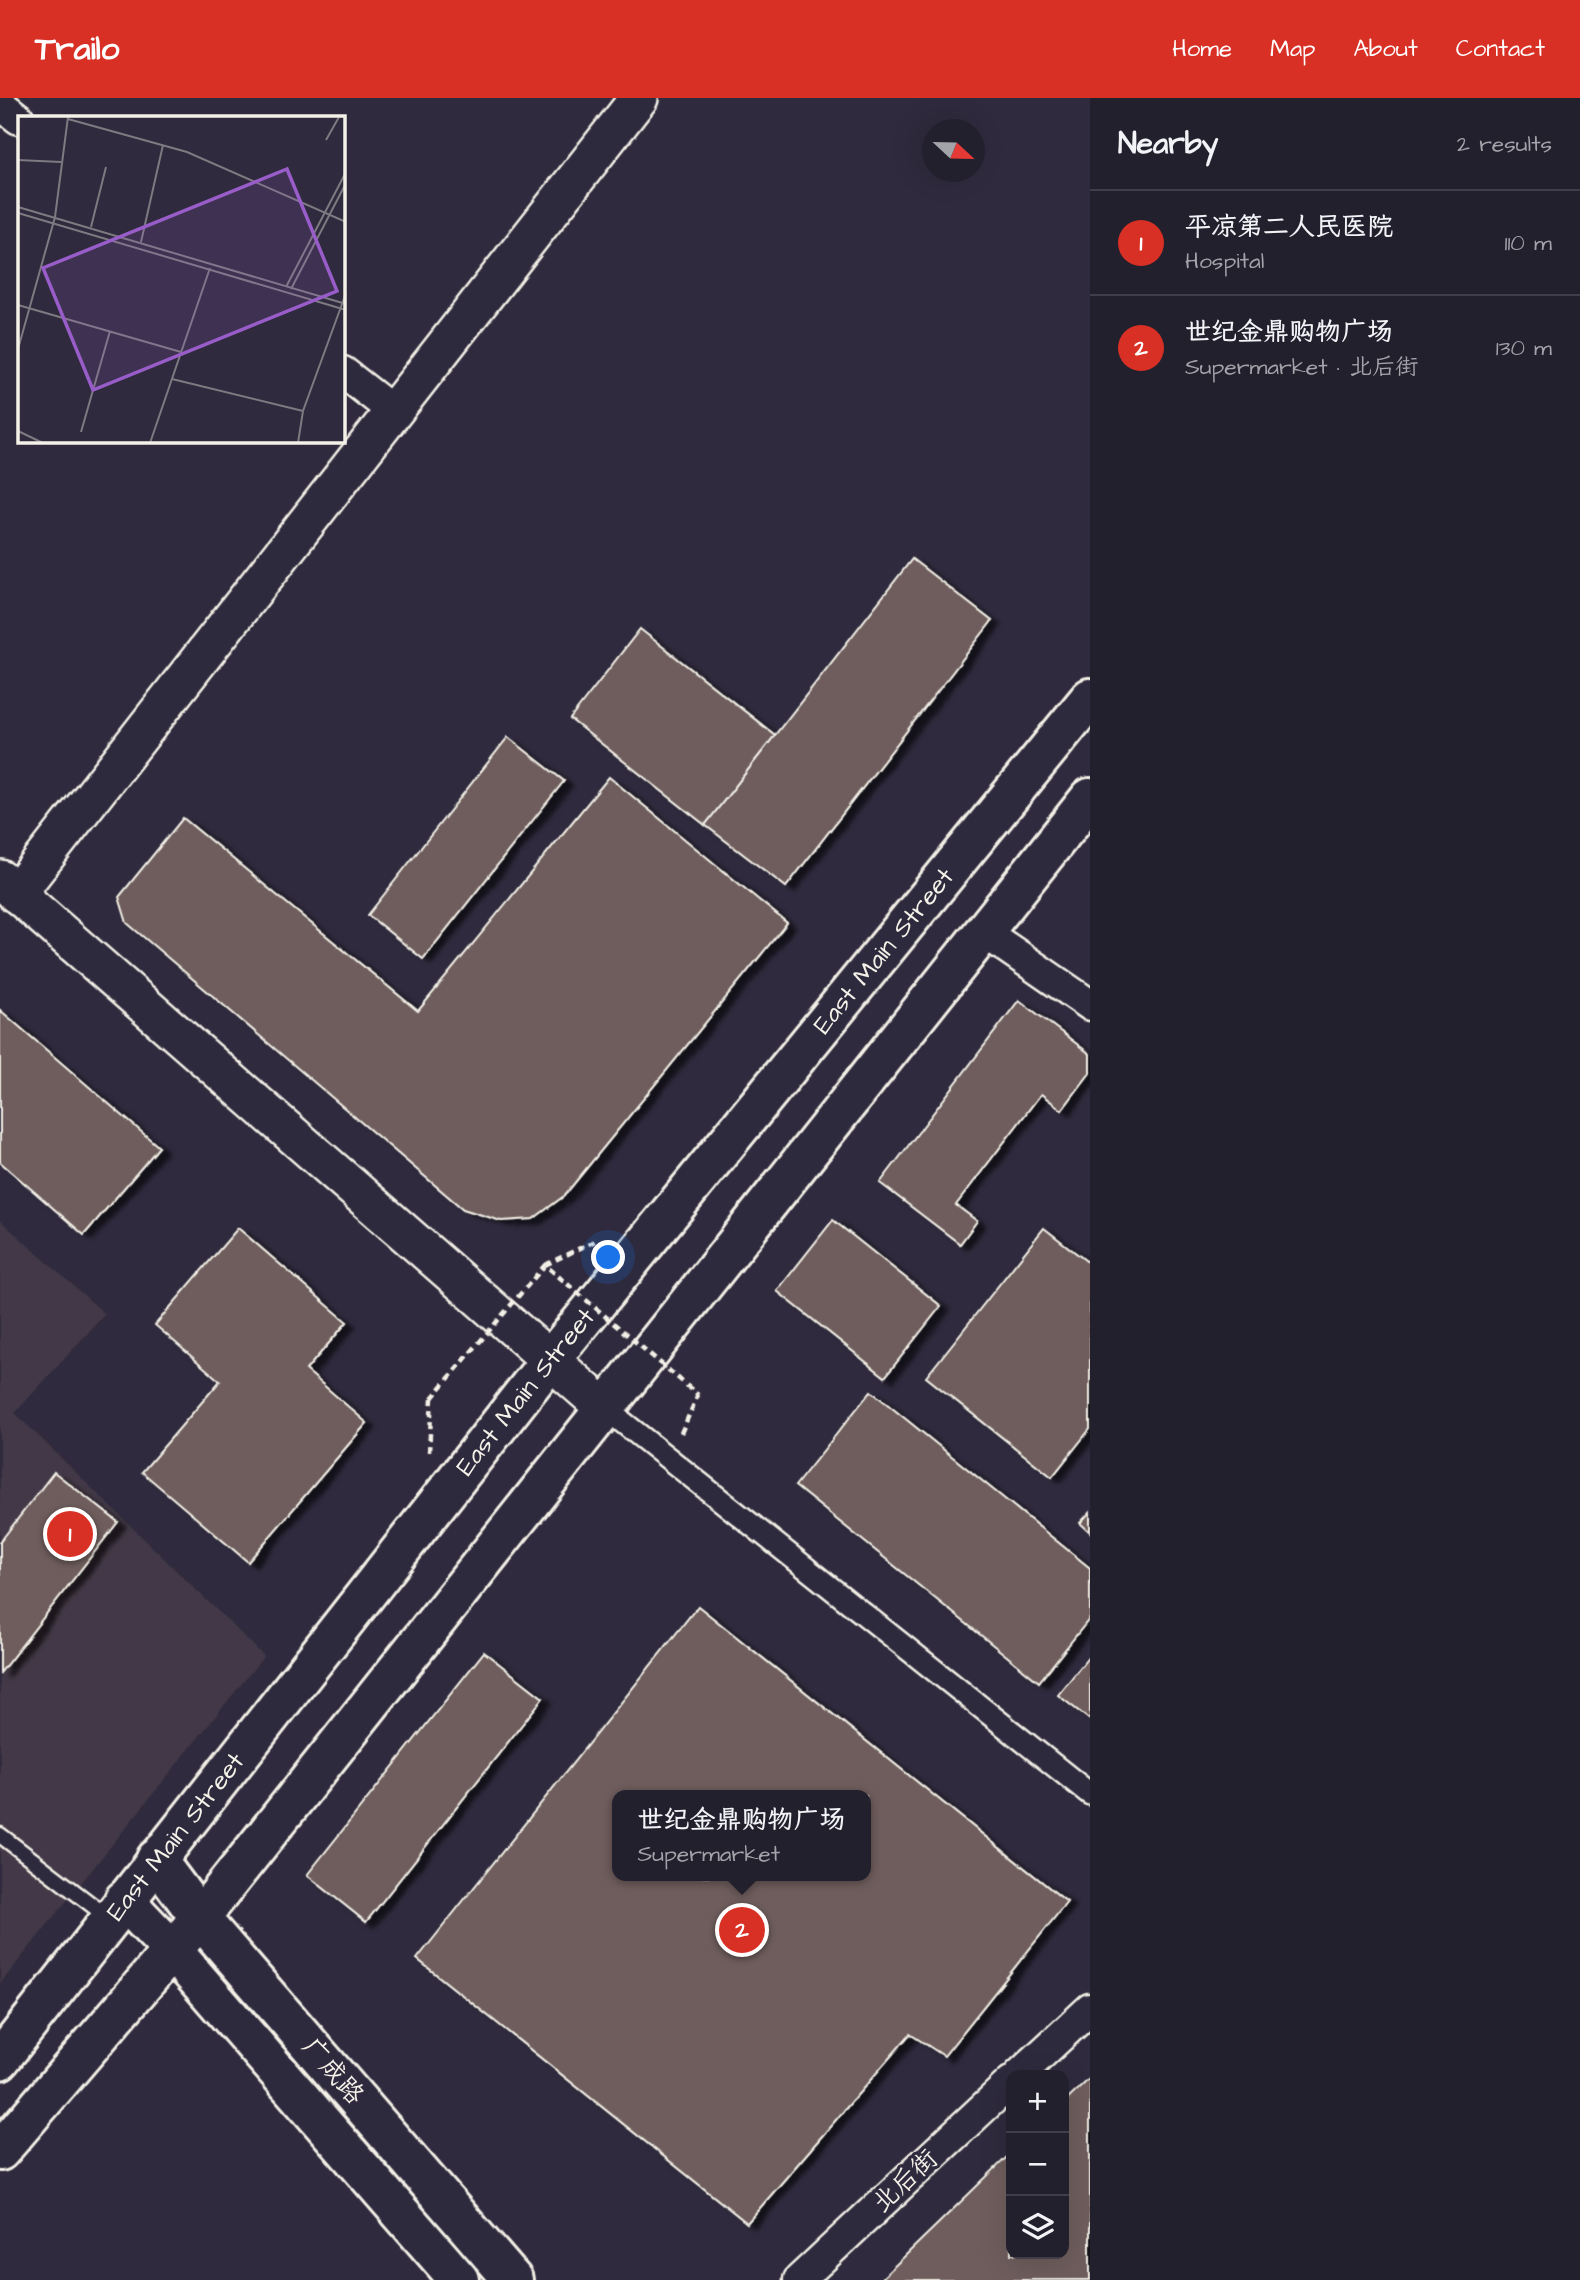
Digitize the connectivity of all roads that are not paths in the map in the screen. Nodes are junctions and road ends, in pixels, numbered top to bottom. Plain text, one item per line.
1 (639, 98) edge
2 (0, 103) edge
3 (18, 117) edge
4 (345, 374) edge
5 (394, 412) junction
6 (1090, 698) edge
7 (1090, 798) edge
8 (8, 886) edge
9 (984, 932) junction
10 (1090, 1005) edge
11 (550, 1360) junction
12 (605, 1408) junction
13 (1090, 1794) edge
14 (0, 1835) edge
15 (156, 1859) junction
16 (118, 1909) junction
17 (200, 1918) junction
18 (173, 1950) junction
19 (1090, 2009) edge
20 (0, 2060) edge
21 (1024, 2070) edge
22 (1006, 2087) edge
23 (0, 2151) edge
24 (459, 2280) edge
25 (513, 2280) edge
26 (799, 2280) edge

1 - 5 street
2 - 3 street
4 - 5 street
5 - 8 street
6 - 11 main road, East Main Street
7 - 9 main road
8 - 11 street
9 - 10 street
9 - 12 main road
11 - 12 street
11 - 15 main road, East Main Street
12 - 13 street
12 - 17 main road
14 - 16 lane
15 - 16 main road, East Main Street
15 - 17 main road, 广成路
16 - 18 main road, 广成路
16 - 20 main road, East Main Street
17 - 18 main road
17 - 25 main road, 广成路
18 - 23 main road
18 - 24 main road, 广成路
19 - 21 street
22 - 26 street, 北后街

